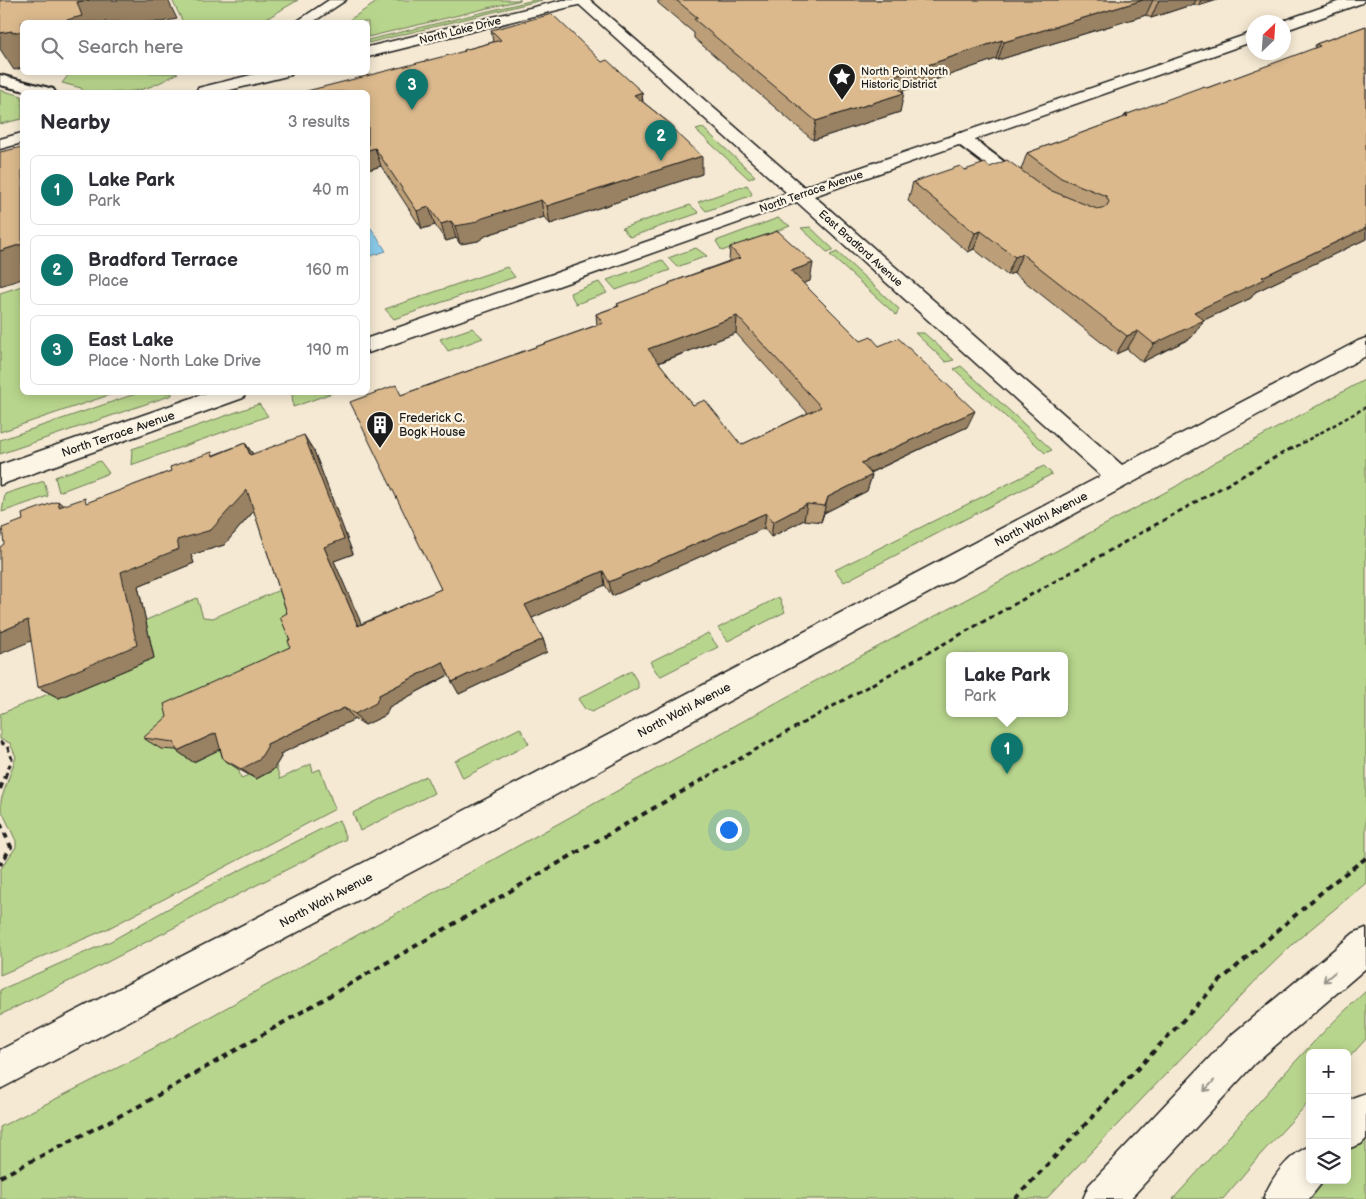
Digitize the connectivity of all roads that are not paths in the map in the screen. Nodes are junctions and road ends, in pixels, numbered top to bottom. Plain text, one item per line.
1 (339, 0) edge
2 (581, 0) edge
3 (1357, 0) edge
4 (307, 20) edge
5 (1291, 24) edge
6 (1246, 39) edge
7 (370, 52) edge
8 (264, 75) edge
9 (0, 80) edge
10 (39, 90) edge
11 (211, 90) edge
12 (962, 138) junction
13 (20, 139) edge
14 (0, 144) edge
15 (801, 195) junction
16 (1039, 197) edge
17 (370, 345) edge
18 (1366, 346) edge
19 (227, 395) edge
20 (0, 475) edge
21 (1119, 477) junction
22 (1366, 945) edge
23 (0, 1070) edge
24 (1366, 1112) edge
25 (1351, 1126) edge
26 (1306, 1171) edge
27 (1104, 1199) edge
28 (1283, 1199) edge

1 - 4 street
2 - 7 street, North Lake Drive
2 - 15 street, East Bradford Avenue
3 - 5 street
6 - 12 street, North Terrace Avenue
8 - 11 street
9 - 10 lane
12 - 15 street, North Terrace Avenue
12 - 16 lane
13 - 14 street
15 - 17 street, North Terrace Avenue
15 - 21 street, East Bradford Avenue
18 - 21 street, North Wahl Avenue
19 - 20 street, North Terrace Avenue
21 - 23 street, North Wahl Avenue
22 -> 27 street
24 - 25 street
26 - 28 street

